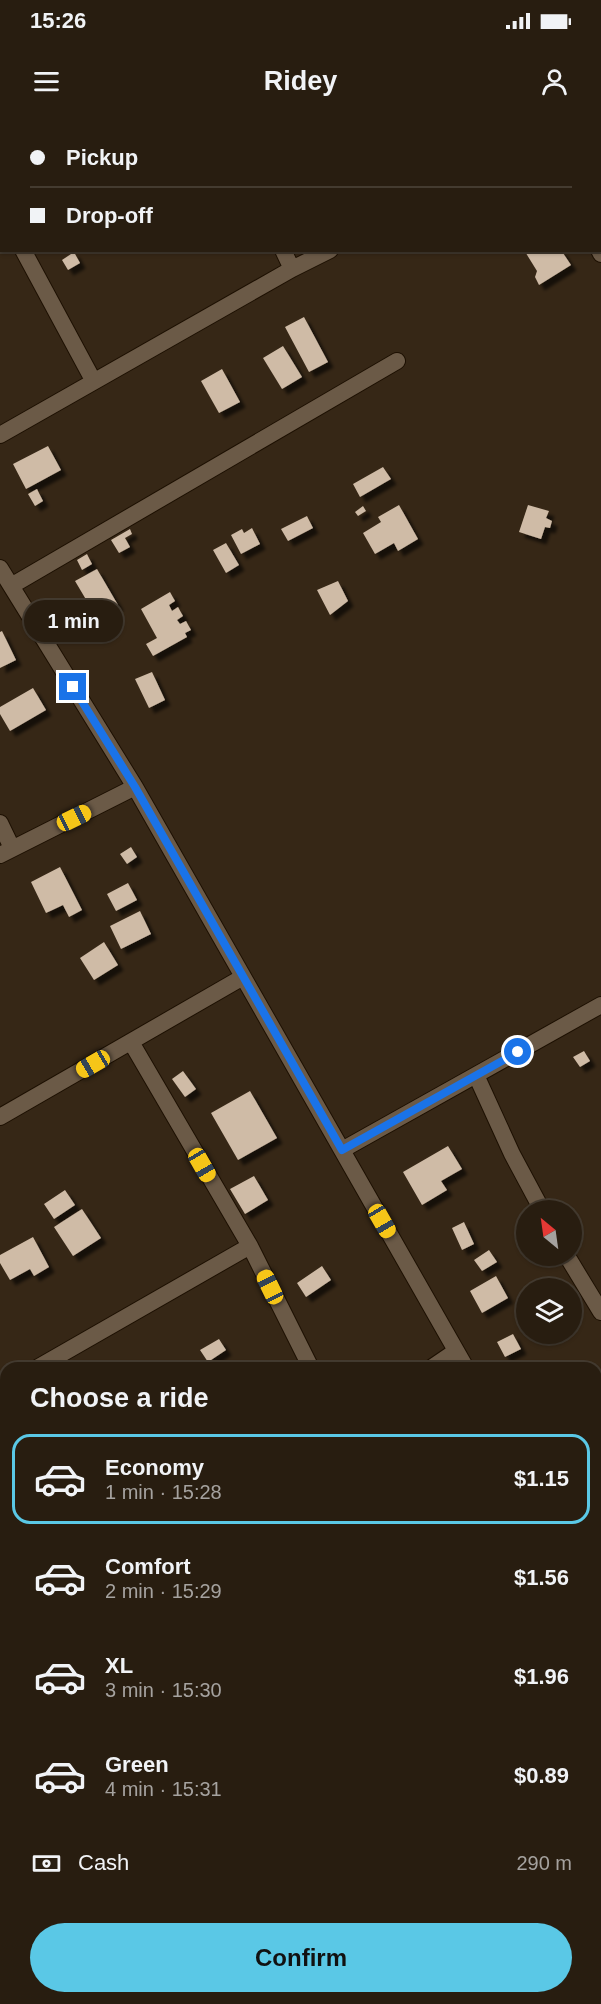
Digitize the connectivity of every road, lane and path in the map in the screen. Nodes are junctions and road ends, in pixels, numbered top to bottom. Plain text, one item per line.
1 (25, 252) edge
2 (284, 252) edge
3 (326, 252) edge
4 (292, 269) junction
5 (397, 361) dead end
6 (93, 380) junction
7 (0, 435) edge
8 (0, 568) edge
9 (11, 586) junction
10 (135, 787) junction
11 (0, 823) edge
12 (6, 851) edge
13 (243, 977) junction
14 (601, 1005) edge
15 (131, 1042) junction
16 (476, 1075) junction
17 (0, 1117) edge
18 (342, 1150) junction
19 (537, 1200) edge
20 (250, 1246) junction
21 (573, 1266) edge
22 (601, 1312) edge
23 (456, 1351) junction
24 (47, 1362) edge
25 (308, 1362) edge
26 (440, 1362) edge
27 (462, 1362) edge

1 - 6 street
2 - 4 street
3 - 4 street
4 - 6 street
5 - 9 street
6 - 7 street
8 - 9 street
9 - 10 street
10 - 12 street
10 - 13 street
11 - 12 street
13 - 15 street
13 - 18 street
14 - 16 street
15 - 17 street
15 - 20 street
16 - 18 street
16 - 19 street
18 - 23 street
20 - 24 street
20 - 25 street
21 - 22 street
23 - 26 street
23 - 27 street

